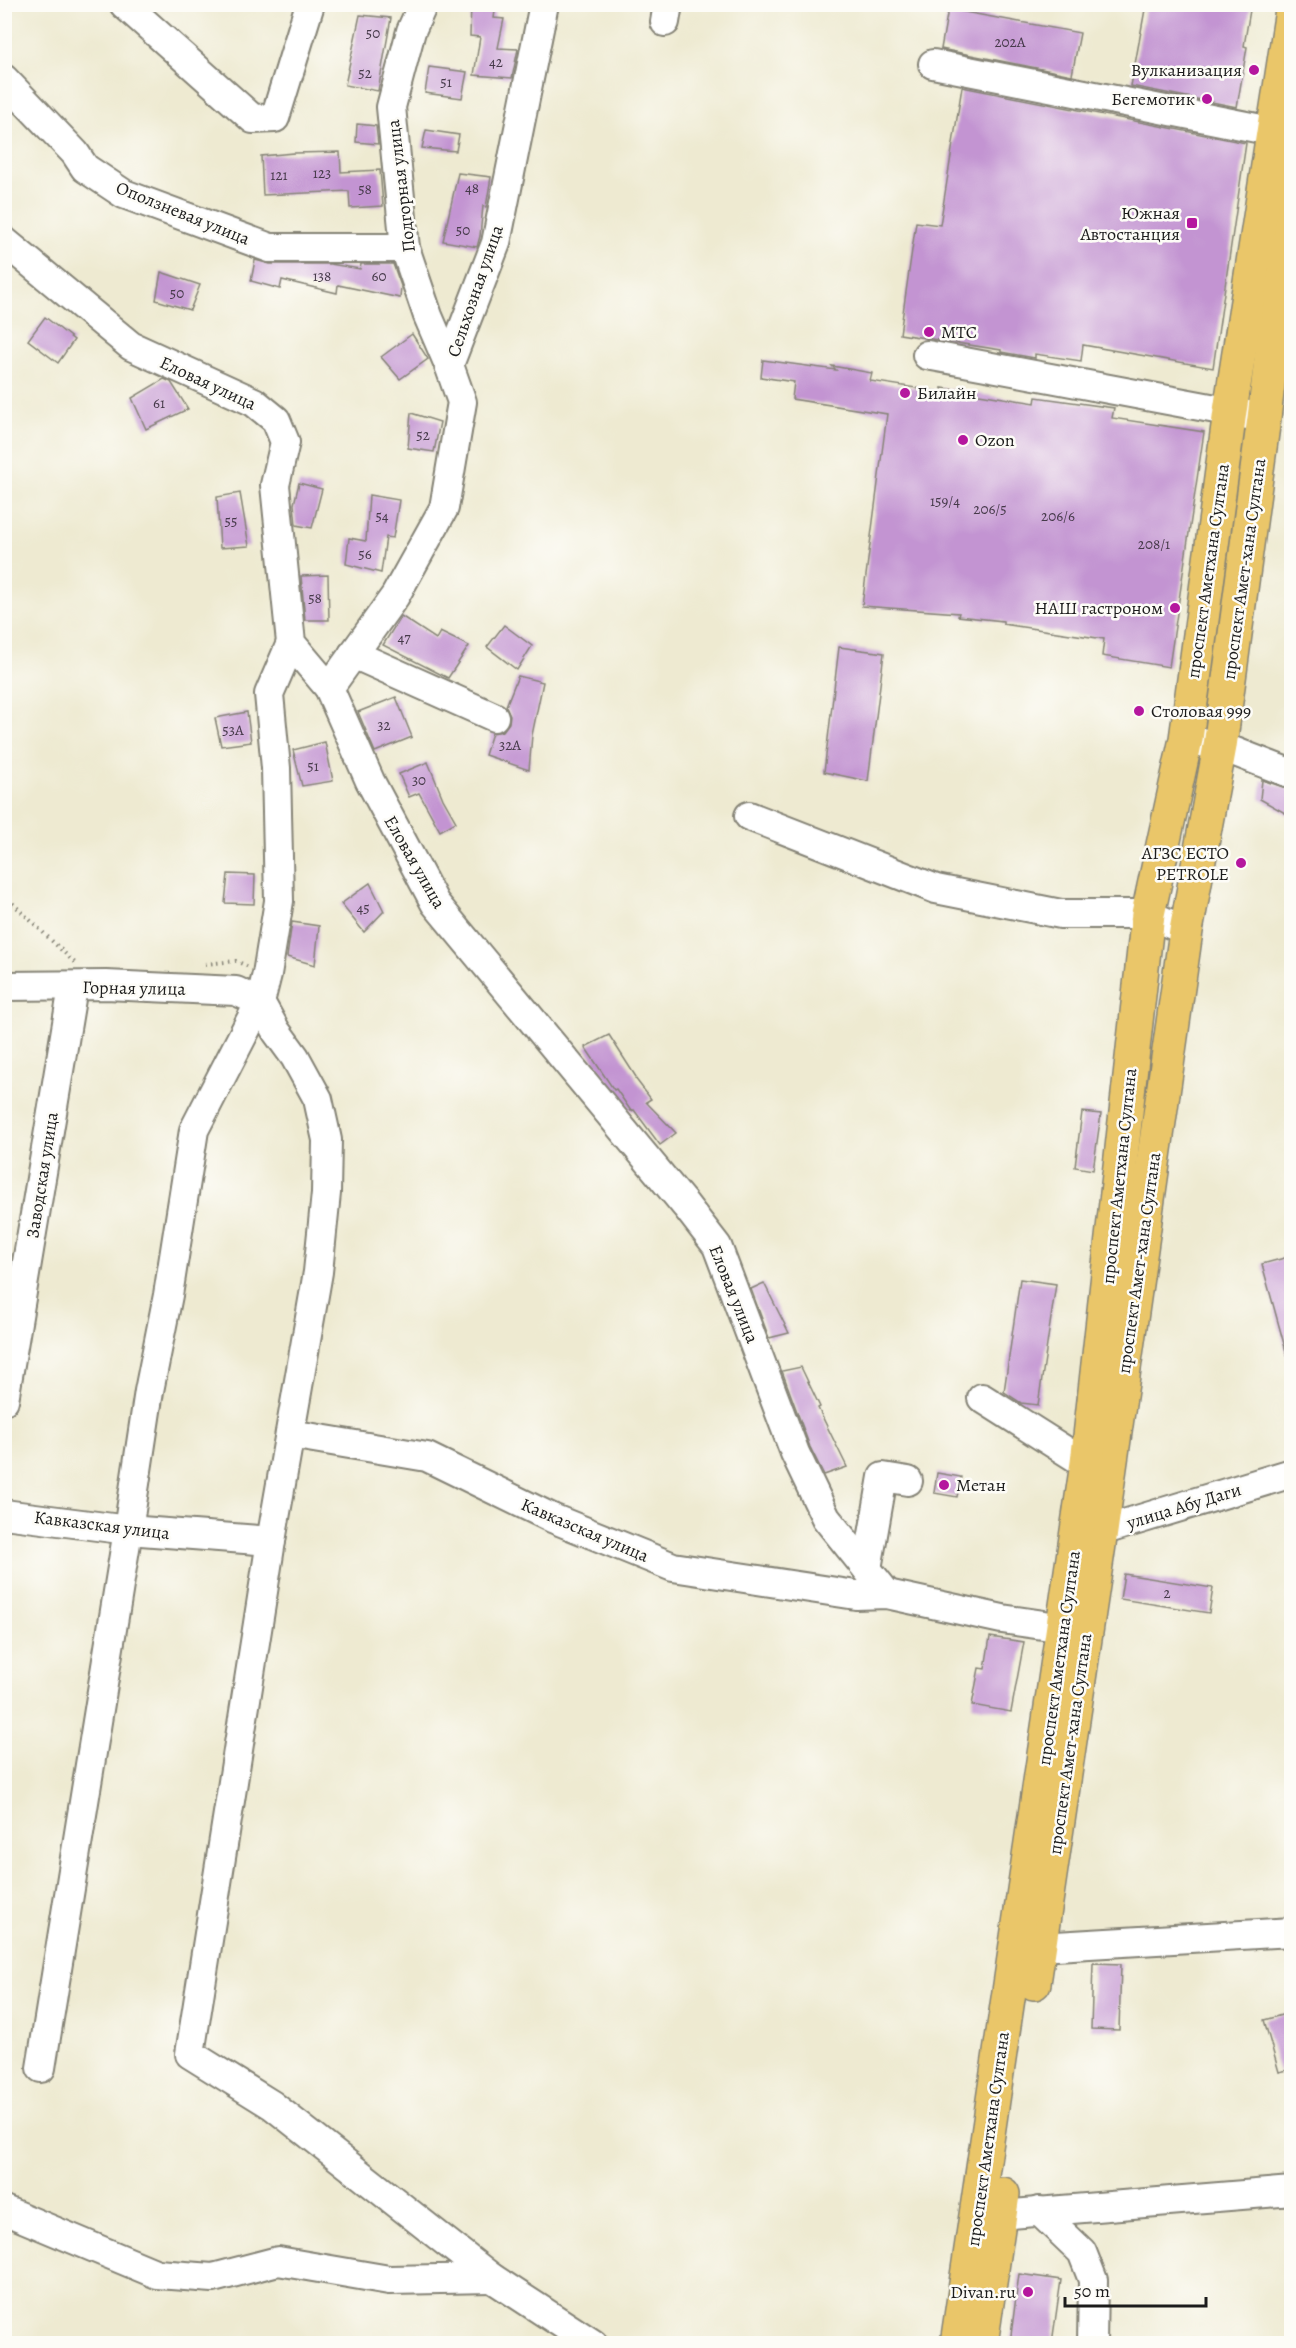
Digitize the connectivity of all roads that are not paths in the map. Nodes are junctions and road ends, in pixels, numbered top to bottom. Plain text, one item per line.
1 (124, 4) edge
2 (310, 4) edge
3 (423, 4) edge
4 (544, 4) edge
5 (1290, 29) edge
6 (933, 64) dead end
7 (4, 79) edge
8 (1282, 133) edge
9 (1292, 182) edge
10 (4, 241) edge
11 (405, 248) junction
12 (927, 355) dead end
13 (449, 365) junction
14 (1230, 411) junction
15 (1264, 418) junction
16 (291, 643) junction
17 (353, 654) junction
18 (329, 688) junction
19 (494, 717) dead end
20 (1186, 739) junction
21 (1220, 746) junction
22 (1292, 774) edge
23 (749, 816) dead end
24 (1148, 915) junction
25 (1185, 931) junction
26 (79, 976) junction
27 (4, 986) edge
28 (260, 1002) junction
29 (982, 1398) dead end
30 (4, 1400) edge
31 (290, 1434) junction
32 (1098, 1471) junction
33 (1292, 1473) edge
34 (908, 1481) dead end
35 (4, 1514) edge
36 (1090, 1525) junction
37 (128, 1530) junction
38 (271, 1541) junction
39 (867, 1569) junction
40 (887, 1594) junction
41 (1075, 1630) junction
42 (1292, 1932) edge
43 (1029, 1941) junction
44 (41, 2068) dead end
45 (1292, 2191) edge
46 (989, 2208) junction
47 (4, 2210) edge
48 (1039, 2211) junction
49 (492, 2278) junction
50 (593, 2343) edge
51 (957, 2343) edge
52 (981, 2343) edge
53 (1092, 2343) edge

1 - 2 street
3 - 11 street, Подгорная улица
4 - 13 street, Сельхозная улица
5 - 8 main road, проспект Аметхана Султана
6 - 8 street
7 - 11 street, Оползневая улица
8 - 14 main road, проспект Аметхана Султана
9 - 15 main road, проспект Амет-хана Султана
10 - 16 street, Еловая улица
11 - 13 street, Подгорная улица
12 - 14 street
13 - 17 street, Сельхозная улица
14 - 15 street
14 - 20 main road, проспект Аметхана Султана
15 - 21 main road, проспект Амет-хана Султана
16 - 18 street, Еловая улица
16 - 28 street
17 - 18 street, Сельхозная улица
17 - 19 street
18 - 39 street, Еловая улица
20 - 21 street
20 - 24 main road, проспект Аметхана Султана
21 - 22 street
21 - 25 main road, проспект Амет-хана Султана
23 - 24 street
24 - 25 street
24 - 32 main road, проспект Аметхана Султана
25 - 32 main road, проспект Амет-хана Султана
26 - 27 street, Горная улица
26 - 28 street, Горная улица
26 - 30 street, Заводская улица
28 - 31 street
28 - 37 street
29 - 32 street
31 - 38 street
31 - 40 street, Кавказская улица
32 - 36 main road, проспект Амет-хана Султана
33 - 36 street, улица Абу Даги
34 - 39 street
35 - 37 street, Кавказская улица
36 - 41 main road, проспект Амет-хана Султана
37 - 38 street, Кавказская улица
37 - 44 street
38 - 49 street
39 - 40 street, Еловая улица
40 - 41 street, Кавказская улица
41 - 43 main road, проспект Амет-хана Султана
42 - 43 street
43 - 46 main road, проспект Амет-хана Султана
45 - 48 street
46 - 48 street
46 - 51 main road, проспект Аметхана Султана
46 - 52 main road, проспект Амет-хана Султана
47 - 49 street
48 - 53 street
49 - 50 street

